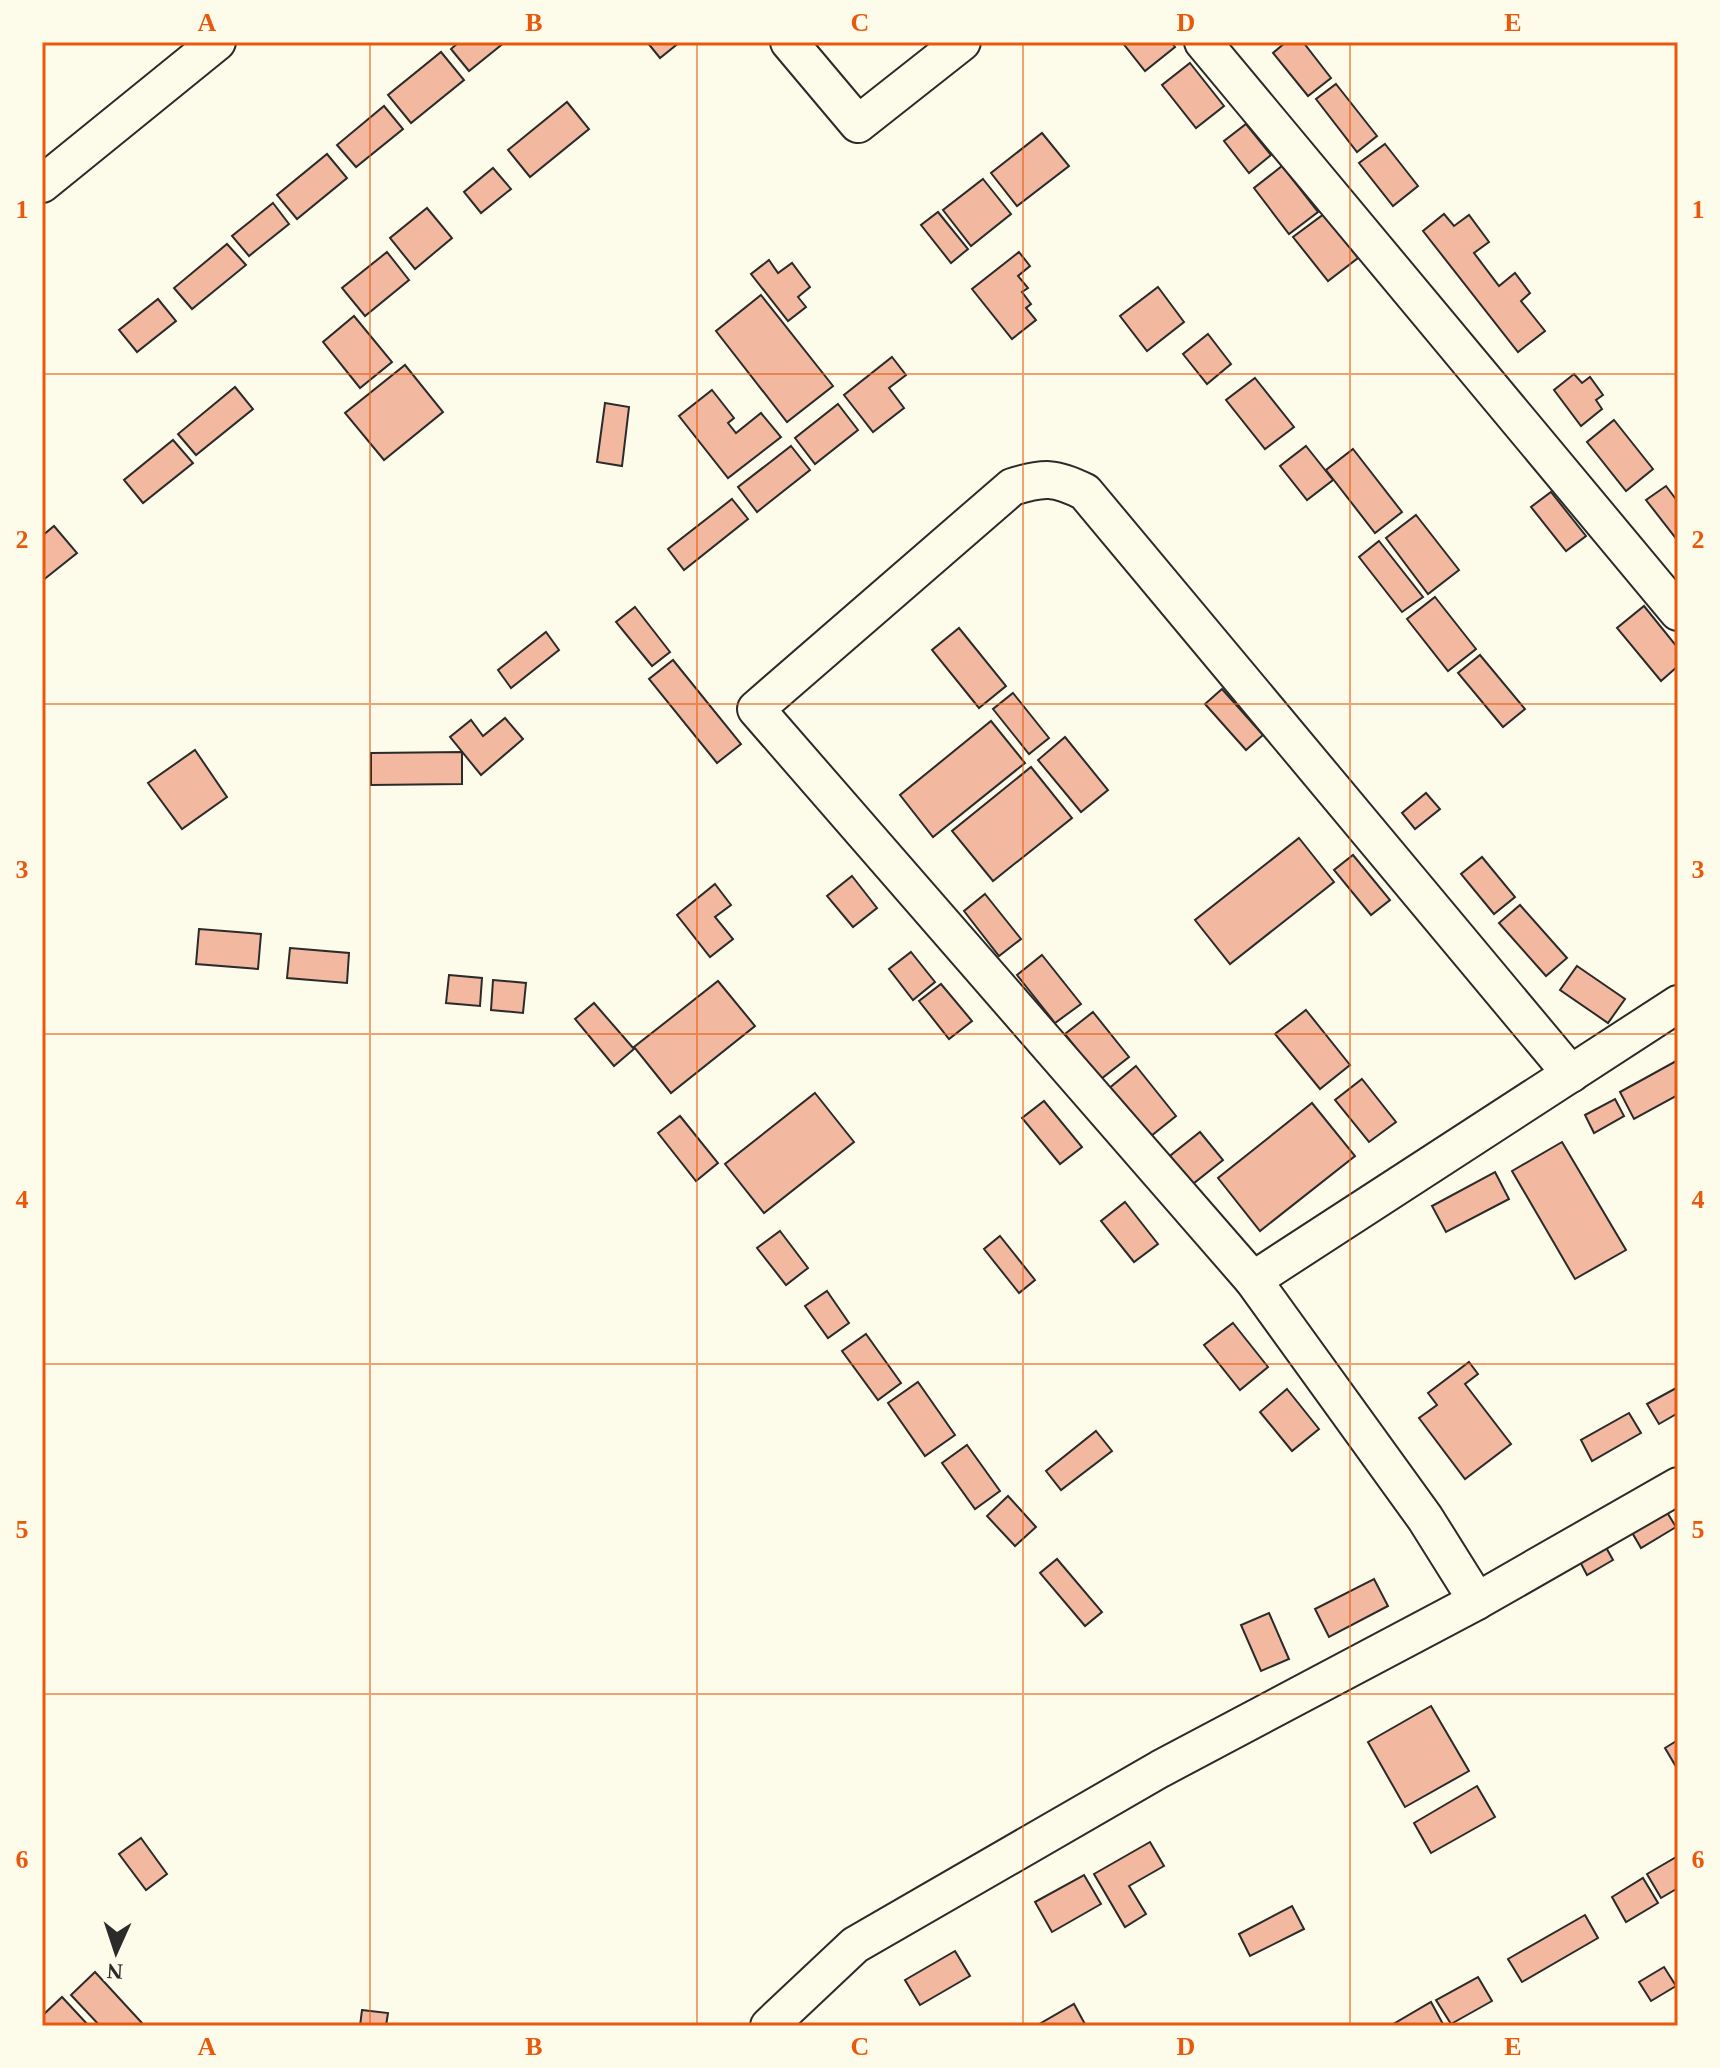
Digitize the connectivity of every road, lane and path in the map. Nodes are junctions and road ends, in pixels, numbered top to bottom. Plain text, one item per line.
1 (217, 42) edge
2 (789, 42) edge
3 (962, 42) edge
4 (1203, 42) edge
5 (42, 184) edge
6 (1678, 612) edge
7 (1678, 1004) edge
8 (1571, 1074) junction
9 (1253, 1280) junction
10 (1678, 1486) edge
11 (1477, 1601) junction
12 (769, 2026) edge

1 - 5 street
2 - 3 street
4 - 6 street
7 - 8 street
8 - 9 street
8 - 9 street
9 - 11 street
10 - 11 street
11 - 12 street

